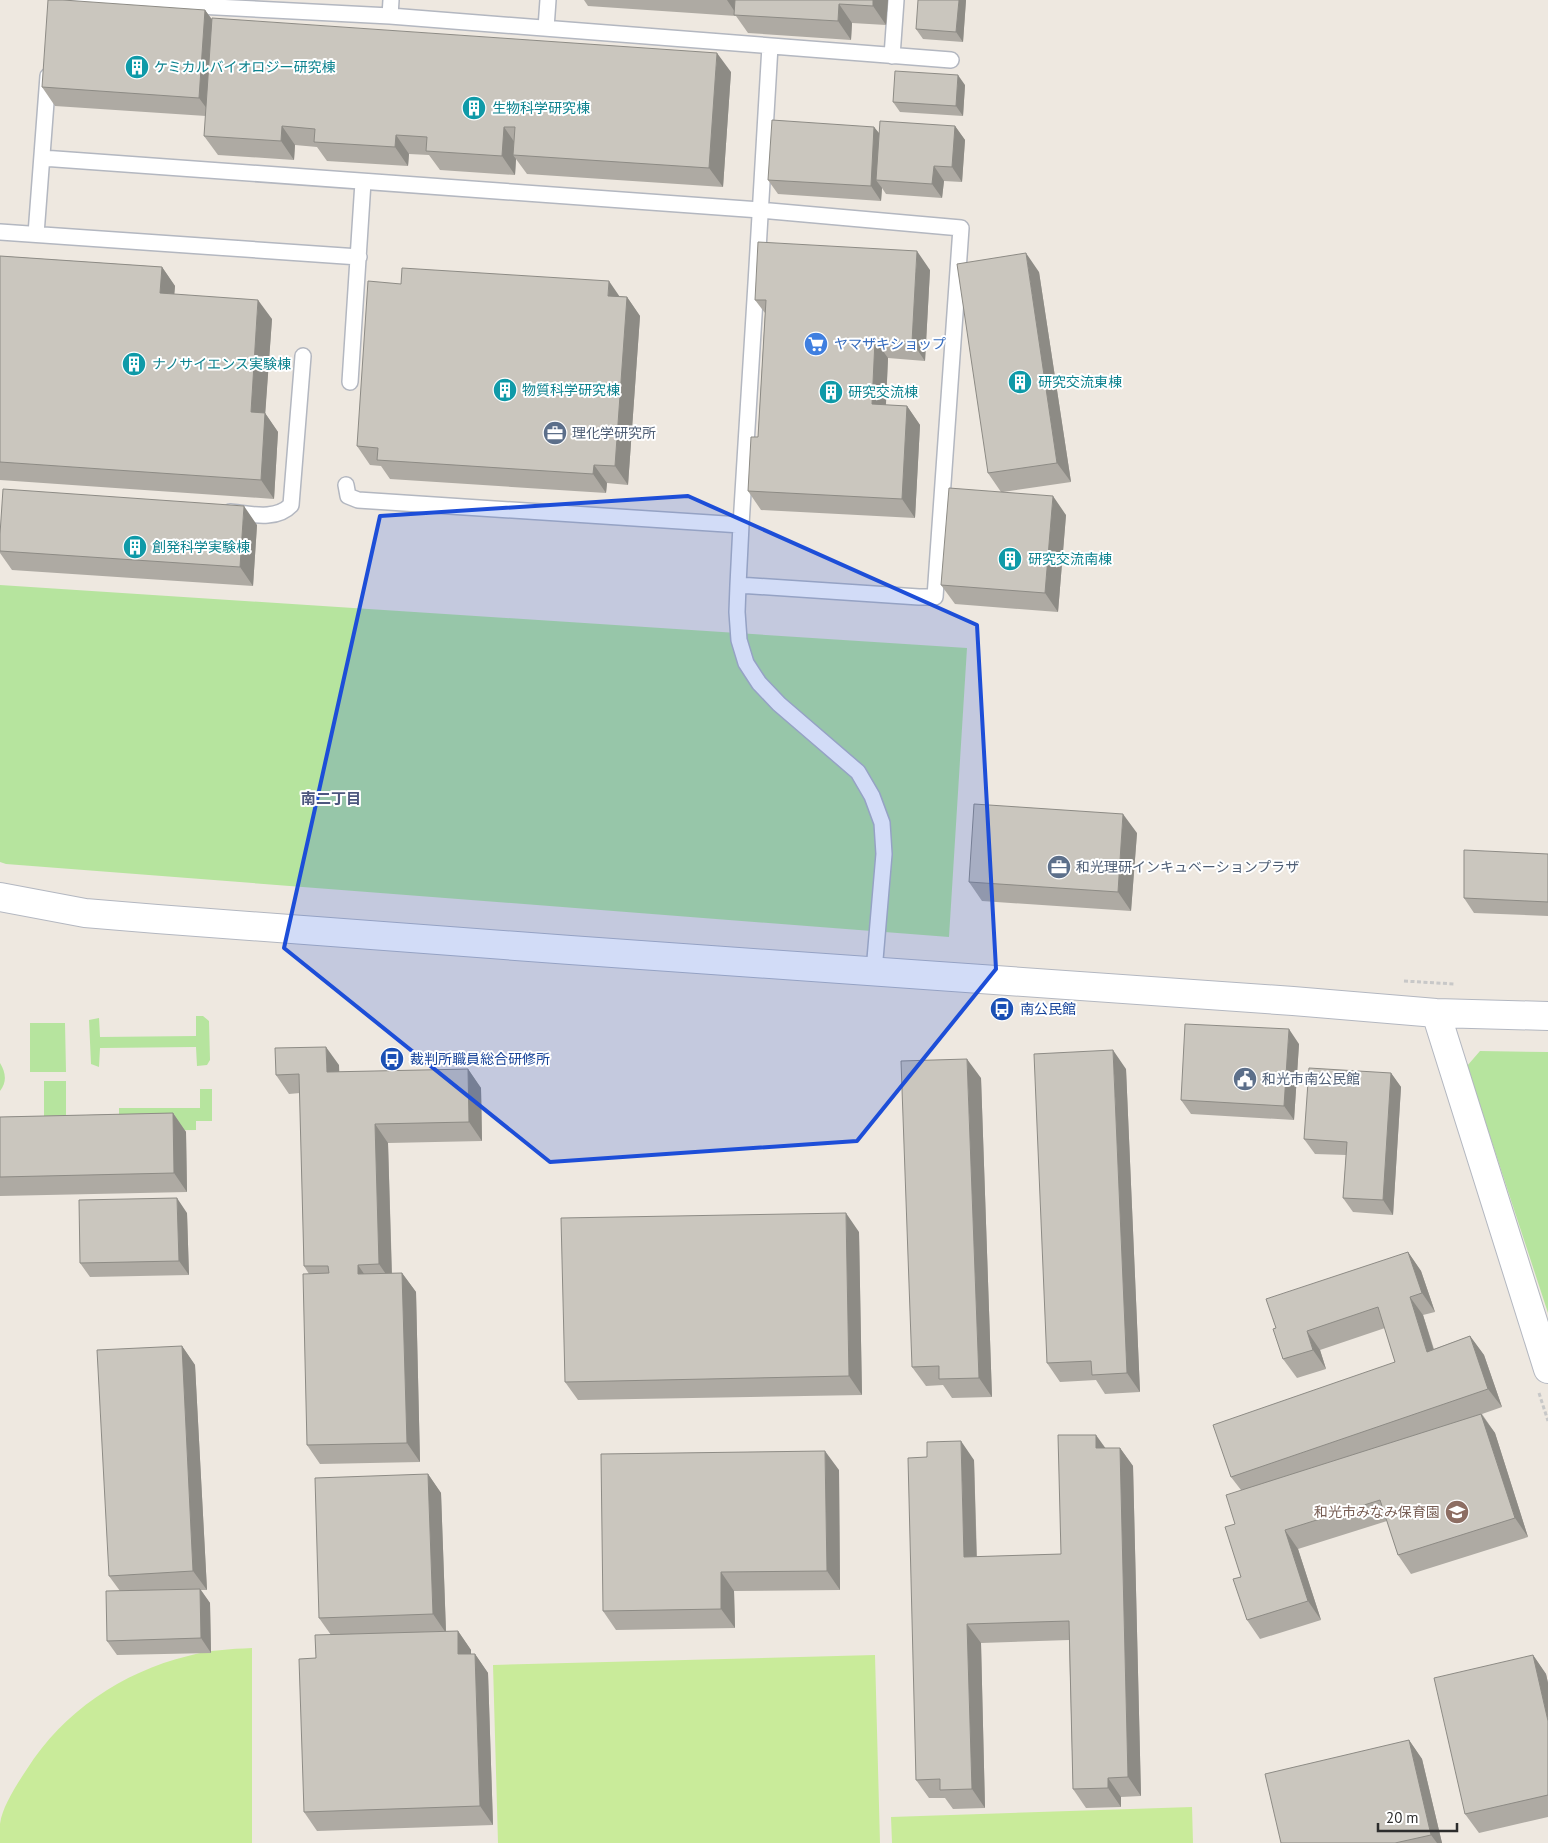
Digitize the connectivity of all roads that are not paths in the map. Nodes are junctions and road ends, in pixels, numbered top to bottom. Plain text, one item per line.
1 (79, 0) edge
2 (391, 0) edge
3 (548, 0) edge
4 (896, 0) edge
5 (390, 16) junction
6 (546, 28) junction
7 (770, 46) junction
8 (892, 56) junction
9 (50, 59) edge
10 (951, 60) dead end
11 (42, 158) junction
12 (363, 182) junction
13 (760, 210) junction
14 (0, 232) edge
15 (36, 234) junction
16 (359, 256) junction
17 (303, 356) dead end
18 (350, 382) dead end
19 (346, 485) dead end
20 (214, 511) edge
21 (741, 525) junction
22 (738, 585) junction
23 (0, 897) edge
24 (874, 971) junction
25 (1436, 1013) junction
26 (1548, 1016) edge
27 (1548, 1369) edge

1 - 5 lane
2 - 5 lane
3 - 6 lane
4 - 8 lane
5 - 6 lane
6 - 7 lane
7 - 8 lane
7 - 13 lane
8 - 10 lane
9 - 11 lane
11 - 12 lane
11 - 15 lane
12 - 13 lane
12 - 16 lane
13 - 21 lane
13 - 22 lane
14 - 15 lane
15 - 16 lane
16 - 18 lane
17 - 20 lane
19 - 21 lane
21 - 22 lane
22 - 24 lane
23 - 24 street
24 - 25 street
25 - 26 street
25 - 27 street

